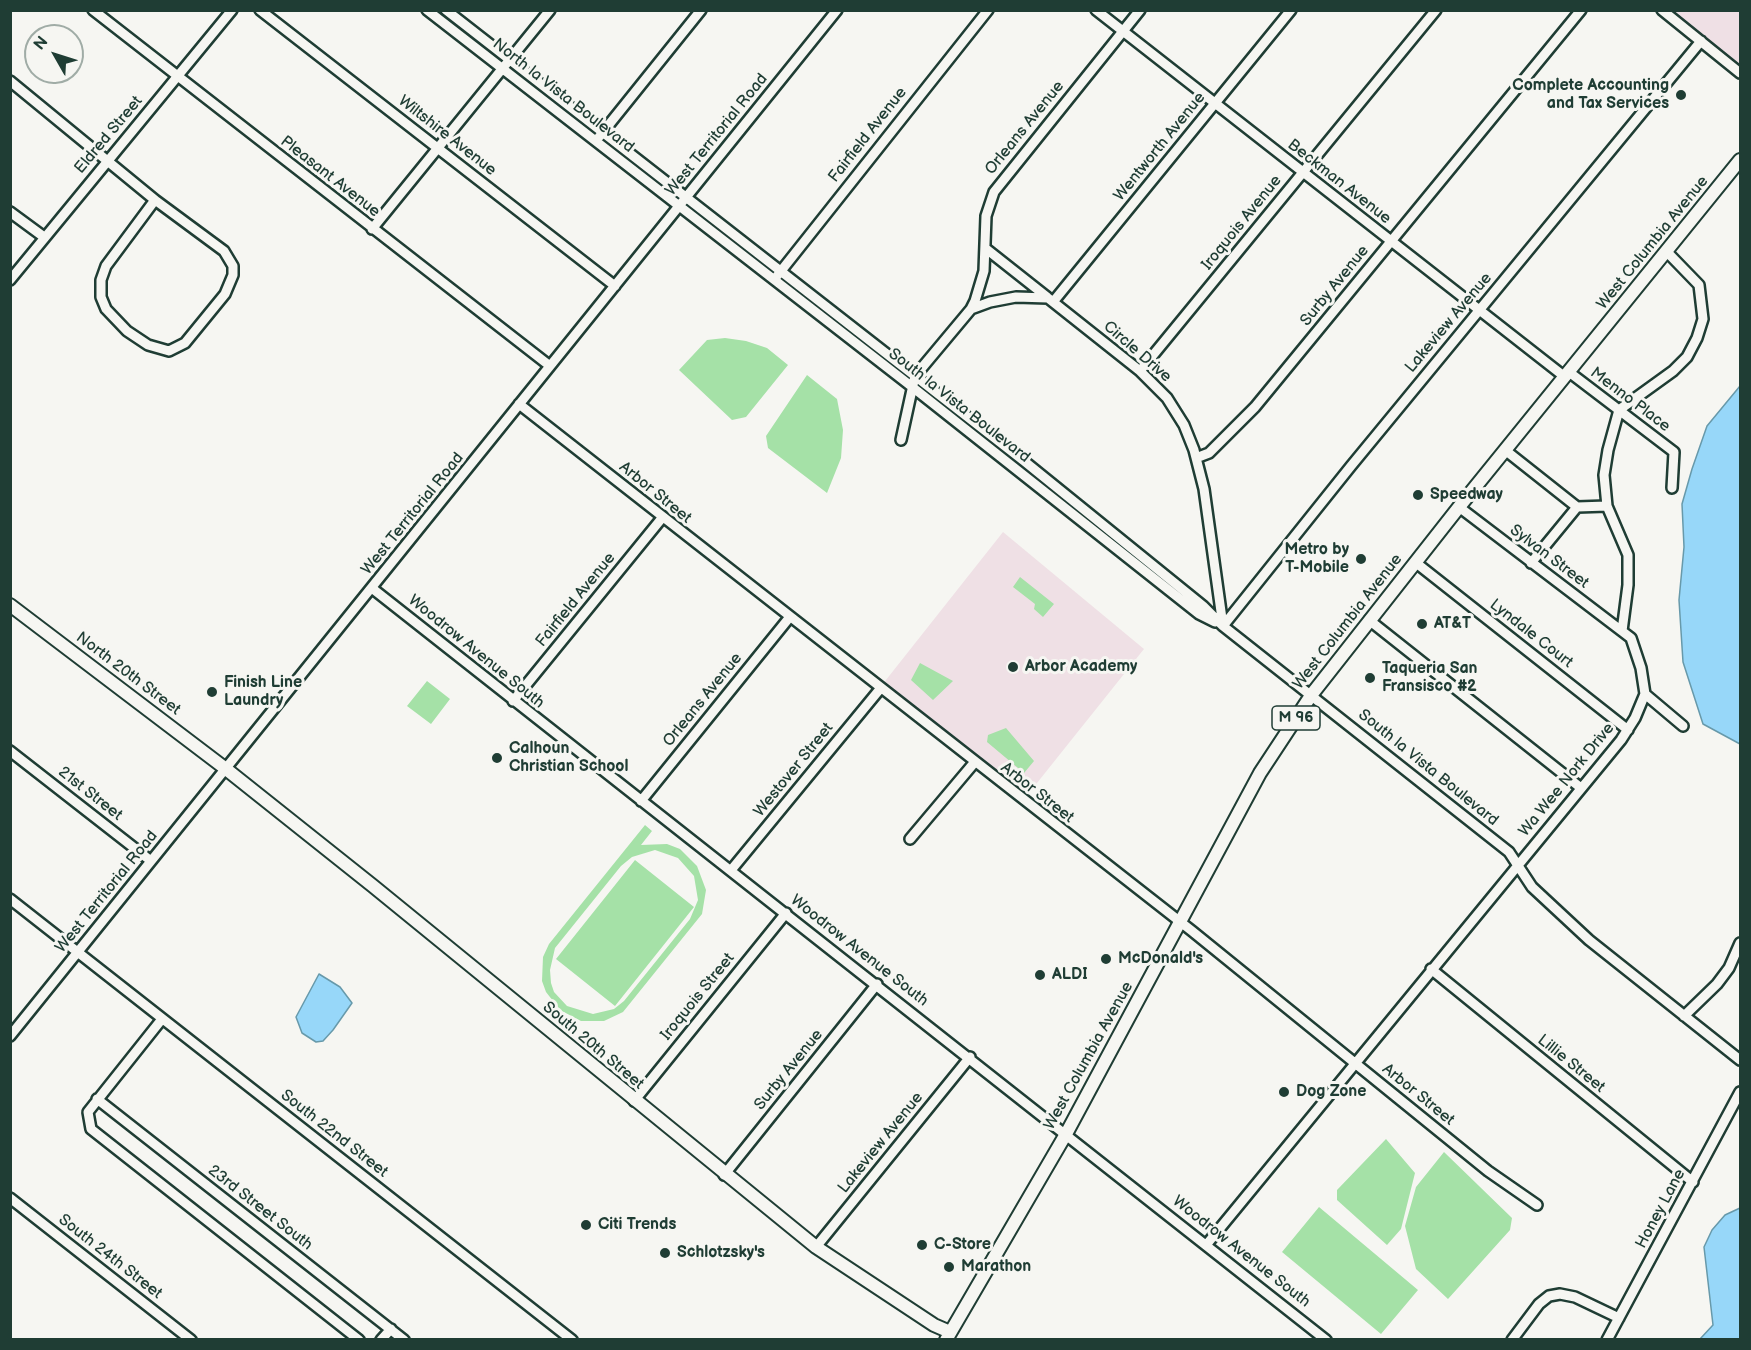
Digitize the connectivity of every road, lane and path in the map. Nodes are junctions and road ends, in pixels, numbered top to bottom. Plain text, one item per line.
1 (93, 10) edge
2 (232, 10) edge
3 (260, 10) edge
4 (427, 10) edge
5 (446, 10) edge
6 (550, 10) edge
7 (702, 10) edge
8 (837, 10) edge
9 (988, 10) edge
10 (1096, 10) edge
11 (1140, 10) edge
12 (1291, 10) edge
13 (1436, 10) edge
14 (1581, 10) edge
15 (1662, 10) edge
16 (1122, 31) junction
17 (1701, 41) junction
18 (510, 60) junction
19 (503, 69) junction
20 (1740, 73) edge
21 (178, 77) junction
22 (10, 81) edge
23 (1215, 104) junction
24 (602, 132) junction
25 (596, 141) junction
26 (438, 148) junction
27 (108, 158) junction
28 (1740, 160) edge
29 (1303, 173) junction
30 (686, 197) junction
31 (155, 200) junction
32 (679, 207) junction
33 (10, 212) edge
34 (372, 229) junction
35 (44, 237) junction
36 (1390, 242) junction
37 (985, 248) junction
38 (1667, 252) junction
39 (780, 271) junction
40 (10, 280) edge
41 (774, 281) junction
42 (615, 286) junction
43 (1051, 300) junction
44 (971, 309) junction
45 (1480, 310) junction
46 (550, 366) junction
47 (1140, 371) junction
48 (1567, 374) junction
49 (915, 376) junction
50 (911, 386) junction
51 (519, 404) junction
52 (1619, 410) junction
53 (901, 440) dead end
54 (1505, 450) junction
55 (1196, 458) junction
56 (1672, 488) dead end
57 (1607, 506) junction
58 (1459, 507) junction
59 (1577, 507) junction
60 (662, 518) junction
61 (1415, 562) junction
62 (1531, 563) junction
63 (373, 589) junction
64 (10, 605) edge
65 (789, 618) junction
66 (1369, 620) junction
67 (1222, 626) junction
68 (1622, 631) junction
69 (880, 689) junction
70 (1645, 693) junction
71 (1312, 694) junction
72 (513, 702) junction
73 (1683, 726) dead end
74 (1628, 730) junction
75 (10, 751) edge
76 (974, 763) junction
77 (226, 769) junction
78 (1581, 788) junction
79 (641, 801) junction
80 (910, 839) dead end
81 (151, 861) junction
82 (1518, 865) junction
83 (732, 869) junction
84 (10, 899) edge
85 (786, 913) junction
86 (1180, 923) junction
87 (1740, 943) edge
88 (78, 952) junction
89 (1431, 969) junction
90 (877, 984) junction
91 (1684, 1016) junction
92 (162, 1019) junction
93 (10, 1036) edge
94 (970, 1057) junction
95 (1740, 1060) edge
96 (1354, 1062) junction
97 (1740, 1092) edge
98 (98, 1099) junction
99 (634, 1101) junction
100 (1066, 1134) junction
101 (724, 1175) junction
102 (1693, 1182) junction
103 (10, 1198) edge
104 (1537, 1205) dead end
105 (1207, 1244) junction
106 (816, 1247) junction
107 (1618, 1318) junction
108 (391, 1329) junction
109 (948, 1336) edge
110 (191, 1340) edge
111 (359, 1340) edge
112 (381, 1340) edge
113 (404, 1340) edge
114 (572, 1340) edge
115 (1326, 1340) edge
116 (1512, 1340) edge
117 (1607, 1340) edge

1 - 21 street, Pleasant Avenue
2 - 21 street, Eldred Street
3 - 26 street, Wiltshire Avenue
4 - 19 street, North la Vista Boulevard
5 - 18 street, North la Vista Boulevard
6 - 18 street
7 - 24 street
8 - 30 street, West Territorial Road
9 - 39 street, Fairfield Avenue
10 - 16 street, Beckman Avenue
11 - 16 street, Orleans Avenue
12 - 23 street, Wentworth Avenue
13 - 29 street, Iroquois Avenue
14 - 36 street, Surby Avenue
15 - 17 street
16 - 23 street, Beckman Avenue
16 - 37 street, Orleans Avenue
17 - 20 street
17 - 45 street, Lakeview Avenue
18 - 19 street
18 - 24 street, North la Vista Boulevard
19 - 25 street, North la Vista Boulevard
19 - 26 street
21 - 27 street, Eldred Street
21 - 34 street, Pleasant Avenue
22 - 27 street
23 - 29 street, Beckman Avenue
23 - 43 street, Wentworth Avenue
24 - 25 street
24 - 30 street, North la Vista Boulevard
25 - 32 street, North la Vista Boulevard
26 - 34 street
26 - 42 street, Wiltshire Avenue
27 - 31 street
27 - 35 street, Eldred Street
28 - 38 main road, West Columbia Avenue / M 96
29 - 36 street, Beckman Avenue
29 - 47 street, Iroquois Avenue
30 - 32 street, West Territorial Road
30 - 39 street, South la Vista Boulevard
31 - 31 street
32 - 41 street, South la Vista Boulevard
32 - 42 street, West Territorial Road
33 - 35 street
34 - 46 street, Pleasant Avenue
35 - 40 street, Eldred Street
36 - 45 street, Beckman Avenue
36 - 55 street, Surby Avenue
37 - 43 street, Circle Drive
37 - 44 street, Orleans Avenue
38 - 48 main road, West Columbia Avenue / M 96
38 - 52 street
39 - 41 street, Fairfield Avenue
39 - 49 street, South la Vista Boulevard
41 - 50 street, South la Vista Boulevard
42 - 46 street, West Territorial Road
43 - 44 street
43 - 47 street, Circle Drive
44 - 49 street, Orleans Avenue
45 - 48 street, Beckman Avenue
45 - 67 street, Lakeview Avenue
46 - 51 street, West Territorial Road
47 - 55 street, Circle Drive
48 - 52 street, Menno Place
48 - 54 main road, West Columbia Avenue / M 96
49 - 50 street, Orleans Avenue
49 - 67 street, South la Vista Boulevard
50 - 53 street, Orleans Avenue
50 - 67 street, South la Vista Boulevard
51 - 60 street, Arbor Street
51 - 63 street, West Territorial Road
52 - 56 street, Menno Place
52 - 57 street
54 - 58 main road, West Columbia Avenue / M 96
54 - 59 street
55 - 67 street, Circle Drive
57 - 59 street
57 - 68 street
58 - 61 main road, West Columbia Avenue / M 96
58 - 62 street, Sylvan Street
59 - 62 street
60 - 65 street, Arbor Street
60 - 72 street, Fairfield Avenue
61 - 66 main road, West Columbia Avenue / M 96
61 - 74 street, Lyndale Court
62 - 68 street, Sylvan Street
63 - 72 street, Woodrow Avenue South
63 - 77 street, West Territorial Road
64 - 77 main road, North 20th Street
65 - 69 street, Arbor Street
65 - 79 street, Orleans Avenue
66 - 71 main road, West Columbia Avenue / M 96
66 - 78 street
67 - 71 street, South la Vista Boulevard
68 - 70 street
69 - 76 street, Arbor Street
69 - 83 street, Westover Street
70 - 73 street
70 - 74 street, Wa Wee Nork Drive
71 - 82 street, South la Vista Boulevard
71 - 86 main road, West Columbia Avenue / M 96
72 - 79 street, Woodrow Avenue South
74 - 78 street, Wa Wee Nork Drive
75 - 81 street, 21st Street
76 - 80 street
76 - 86 street, Arbor Street
77 - 81 street, West Territorial Road
77 - 99 main road, South 20th Street
78 - 82 street, Wa Wee Nork Drive
79 - 83 street, Woodrow Avenue South
81 - 88 street, West Territorial Road
82 - 89 street, Wa Wee Nork Drive
82 - 91 street, South la Vista Boulevard
83 - 85 street, Woodrow Avenue South
84 - 88 street, South 22nd Street
85 - 90 street, Woodrow Avenue South
85 - 99 street, Iroquois Street
86 - 96 street, Arbor Street
86 - 100 main road, West Columbia Avenue / M 96
87 - 91 street
88 - 92 street, South 22nd Street
88 - 93 street, West Territorial Road
89 - 96 street, Wa Wee Nork Drive
89 - 102 street, Lillie Street
90 - 94 street, Woodrow Avenue South
90 - 101 street, Surby Avenue
91 - 95 street, South la Vista Boulevard
92 - 98 street
92 - 114 street, South 22nd Street
94 - 100 street, Woodrow Avenue South
94 - 106 street, Lakeview Avenue
96 - 104 street, Arbor Street
96 - 105 street, Wa Wee Nork Drive
97 - 102 street, Honey Lane
98 - 108 street, 23rd Street South
98 - 111 street
99 - 101 main road, South 20th Street
100 - 105 street, Woodrow Avenue South
100 - 109 main road, West Columbia Avenue / M 96
101 - 106 main road, South 20th Street
102 - 107 street, Honey Lane
103 - 110 street, South 24th Street
105 - 115 street, Woodrow Avenue South
106 - 109 main road, South 20th Street
107 - 116 street
107 - 117 street, Honey Lane
108 - 112 street
108 - 113 street, 23rd Street South

